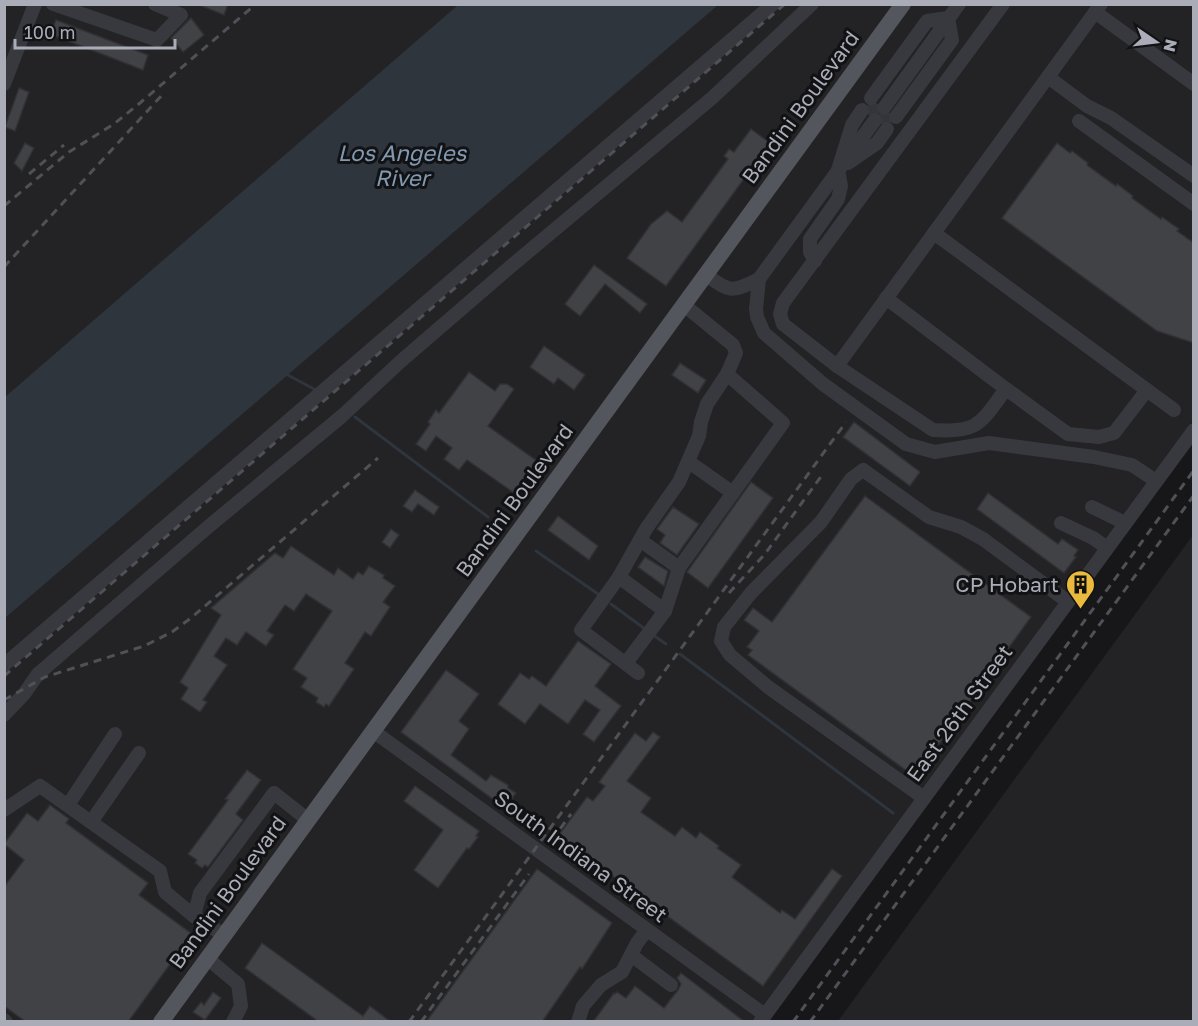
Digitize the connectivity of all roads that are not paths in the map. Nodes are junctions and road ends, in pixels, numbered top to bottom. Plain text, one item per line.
1 (35, 4) edge
2 (53, 4) edge
3 (155, 4) edge
4 (773, 4) edge
5 (812, 4) edge
6 (903, 4) edge
7 (958, 4) edge
8 (1003, 4) edge
9 (1098, 8) edge
10 (948, 18) junction
11 (1048, 77) junction
12 (4, 84) edge
13 (1194, 84) edge
14 (1079, 121) dead end
15 (838, 170) junction
16 (1194, 176) edge
17 (1194, 204) edge
18 (934, 233) junction
19 (814, 261) junction
20 (706, 275) junction
21 (759, 279) junction
22 (886, 298) junction
23 (684, 305) junction
24 (837, 366) junction
25 (727, 374) junction
26 (1006, 389) junction
27 (1147, 390) junction
28 (1174, 410) dead end
29 (1194, 430) edge
30 (689, 462) junction
31 (1156, 481) junction
32 (733, 493) junction
33 (1092, 507) dead end
34 (1061, 523) dead end
35 (1125, 523) junction
36 (640, 540) junction
37 (1107, 548) junction
38 (679, 568) junction
39 (620, 577) junction
40 (1067, 601) junction
41 (665, 611) junction
42 (626, 663) junction
43 (4, 665) edge
44 (638, 673) dead end
45 (4, 715) edge
46 (373, 731) junction
47 (115, 734) dead end
48 (139, 753) dead end
49 (924, 798) junction
50 (68, 805) junction
51 (4, 810) edge
52 (308, 820) junction
53 (91, 822) junction
54 (194, 916) junction
55 (647, 930) junction
56 (224, 935) junction
57 (631, 955) junction
58 (207, 958) junction
59 (671, 986) dead end
60 (762, 1018) edge
61 (161, 1022) edge
62 (233, 1022) edge
63 (578, 1022) edge

1 - 12 street
2 - 3 street
4 - 43 street
5 - 45 street
6 - 20 main road, Bandini Boulevard
7 - 10 street
8 - 19 street
9 - 11 street
9 - 13 street
10 - 10 street
11 - 16 street
11 - 18 street
14 - 17 street
15 - 15 street
15 - 19 street
15 - 21 street
18 - 22 street
18 - 27 street
19 - 24 street
20 - 21 street
20 - 23 main road, Bandini Boulevard
21 - 31 street
22 - 24 street
22 - 26 street
23 - 25 street
23 - 46 main road, Bandini Boulevard
24 - 26 street
25 - 30 street
25 - 32 street
26 - 27 street
27 - 28 street
29 - 31 street, East 26th Street
30 - 32 street
30 - 36 street
31 - 35 street, East 26th Street
32 - 38 street
33 - 35 street
34 - 37 street
35 - 37 street, East 26th Street
36 - 38 street
36 - 39 street
37 - 40 street, East 26th Street
38 - 41 street
39 - 41 street
39 - 42 street
40 - 49 street, East 26th Street
40 - 49 street
41 - 42 street
42 - 44 street
46 - 52 main road, Bandini Boulevard
46 - 55 street, South Indiana Street
47 - 50 street
48 - 53 street
49 - 60 street, East 26th Street
50 - 51 street
50 - 53 street
52 - 54 street
52 - 56 main road, Bandini Boulevard
53 - 54 street
54 - 56 street
55 - 57 street
55 - 60 street, South Indiana Street
56 - 58 main road, Bandini Boulevard
57 - 59 street
57 - 63 street
58 - 61 main road, Bandini Boulevard
58 - 62 street

